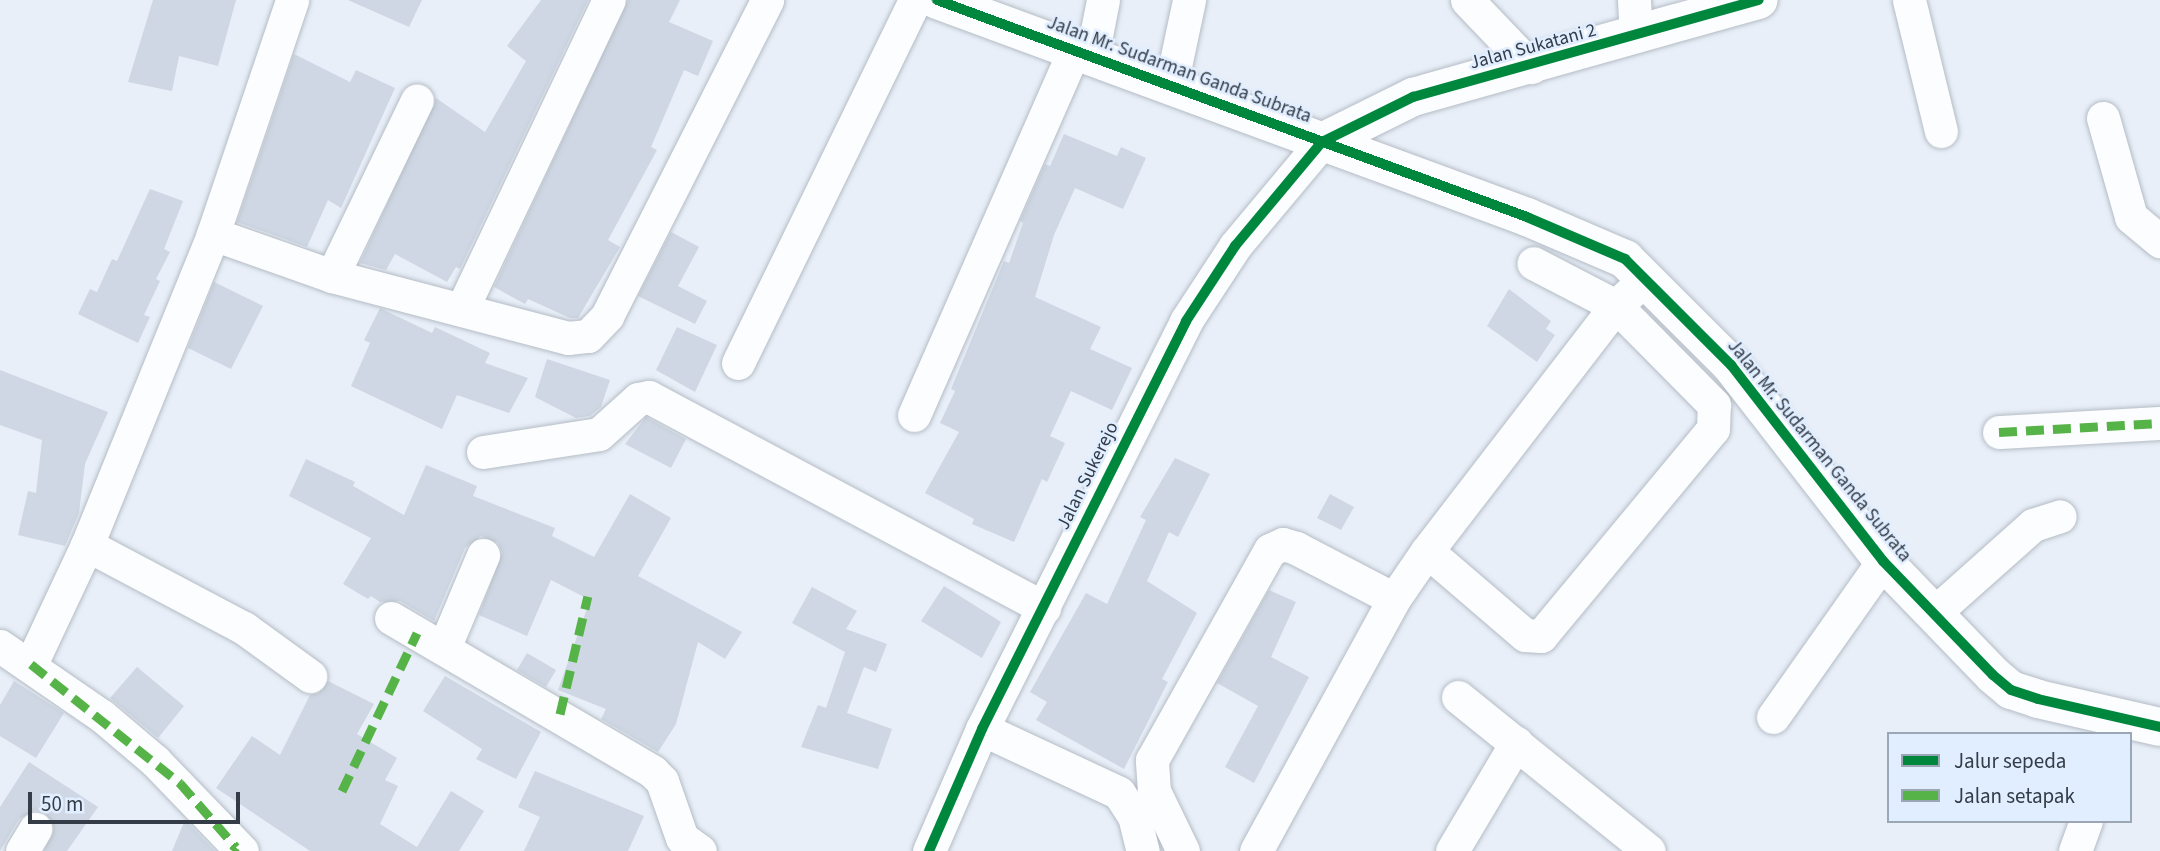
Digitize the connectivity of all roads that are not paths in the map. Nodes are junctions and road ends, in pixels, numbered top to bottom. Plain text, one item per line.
1 (292, 0) edge
2 (609, 0) edge
3 (767, 0) edge
4 (915, 0) edge
5 (937, 0) edge
6 (1103, 0) edge
7 (1189, 0) edge
8 (1467, 0) edge
9 (1759, 0) edge
10 (1909, 0) edge
11 (1635, 18) edge
12 (1083, 53) junction
13 (1531, 67) junction
14 (1171, 85) junction
15 (417, 100) dead end
16 (2103, 118) dead end
17 (1941, 131) dead end
18 (1322, 142) junction
19 (213, 234) junction
20 (2160, 241) edge
21 (1534, 263) dead end
22 (332, 276) junction
23 (1646, 278) junction
24 (1616, 306) junction
25 (462, 309) junction
26 (738, 363) dead end
27 (914, 415) dead end
28 (2160, 423) edge
29 (1999, 432) dead end
30 (483, 452) dead end
31 (2060, 516) dead end
32 (86, 545) junction
33 (1427, 551) junction
34 (483, 555) dead end
35 (1883, 561) junction
36 (1394, 599) junction
37 (1044, 608) junction
38 (1933, 614) junction
39 (391, 618) dead end
40 (0, 646) edge
41 (444, 648) junction
42 (31, 664) junction
43 (310, 676) dead end
44 (1458, 697) dead end
45 (1773, 717) dead end
46 (2137, 727) edge
47 (982, 729) junction
48 (1517, 743) junction
49 (2086, 823) edge
50 (237, 850) edge
51 (700, 851) edge
52 (929, 851) edge
53 (1143, 851) edge
54 (1183, 851) edge
55 (1256, 851) edge
56 (1452, 851) edge
57 (1649, 851) edge
58 (2074, 851) edge

1 - 19 street
2 - 25 street
3 - 25 street
4 - 26 street
5 - 12 street, Jalan Mr. Sudarman Ganda Subrata
6 - 12 street
7 - 14 street
8 - 13 street
9 - 11 street, Jalan Sukatani 2
10 - 17 street
11 - 13 street, Jalan Sukatani 2
12 - 14 street, Jalan Mr. Sudarman Ganda Subrata
12 - 27 street
13 - 18 street, Jalan Sukatani 2
14 - 18 street, Jalan Mr. Sudarman Ganda Subrata
15 - 22 street
16 - 20 street
18 - 23 street, Jalan Mr. Sudarman Ganda Subrata
18 - 37 street, Jalan Sukerejo
19 - 22 street
19 - 32 street
21 - 24 street
22 - 25 street
23 - 24 street
23 - 35 street, Jalan Mr. Sudarman Ganda Subrata
24 - 33 street
24 - 33 street
28 - 29 street
30 - 37 street
31 - 38 street
32 - 42 street
32 - 43 street
33 - 36 street
34 - 41 street
35 - 38 street, Jalan Mr. Sudarman Ganda Subrata
35 - 45 street
36 - 54 street
36 - 55 street
37 - 47 street, Jalan Sukerejo
38 - 46 street, Jalan Mr. Sudarman Ganda Subrata
39 - 41 street
40 - 42 street
41 - 51 street
42 - 50 street
44 - 48 street
47 - 52 street, Jalan Sukerejo
47 - 53 street
48 - 56 street
48 - 57 street
49 - 58 street

